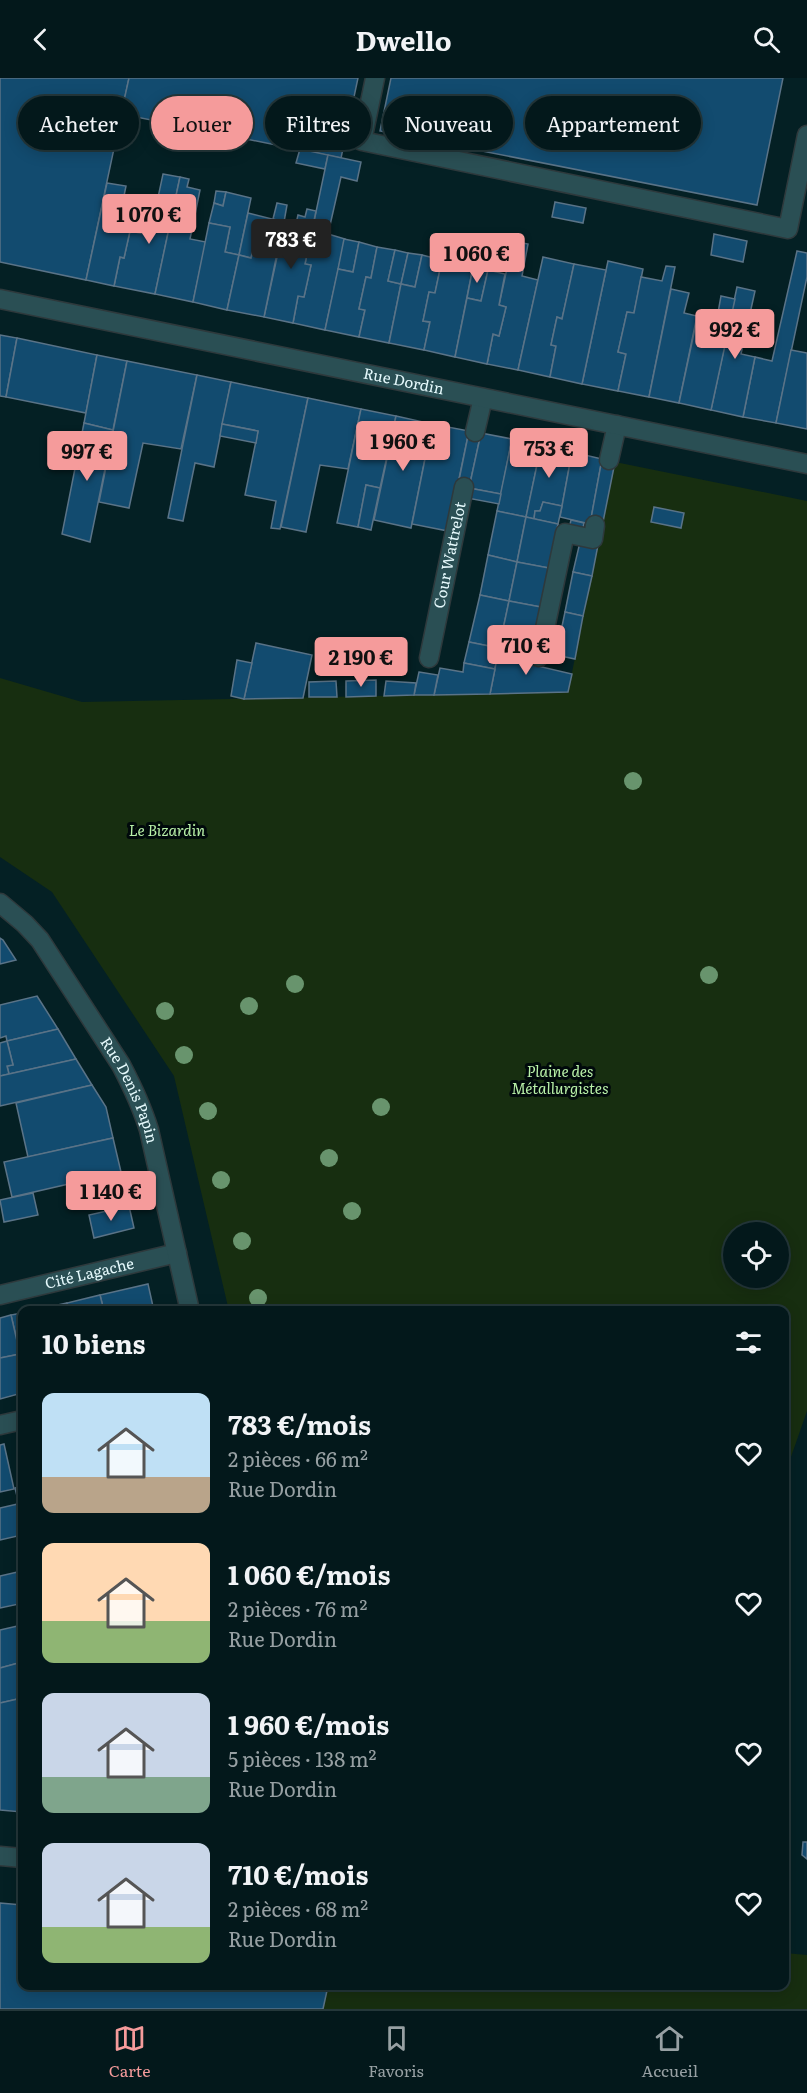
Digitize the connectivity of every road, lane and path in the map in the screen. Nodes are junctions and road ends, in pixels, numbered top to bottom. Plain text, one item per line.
1 (375, 78) edge
2 (807, 135) edge
3 (0, 299) edge
4 (483, 398) junction
5 (617, 425) junction
6 (476, 432) dead end
7 (609, 460) dead end
8 (807, 464) edge
9 (464, 487) dead end
10 (595, 525) dead end
11 (539, 657) dead end
12 (429, 658) dead end
13 (0, 903) edge
14 (177, 1253) junction
15 (0, 1295) edge
16 (189, 1306) edge
17 (18, 1421) edge
18 (0, 1425) edge
19 (0, 1856) edge
20 (18, 1858) edge

1 - 2 street
3 - 4 street, Rue Dordin
4 - 5 street, Rue Dordin
4 - 6 street
5 - 7 street
5 - 8 street, Rue Dordin
9 - 12 street, Cour Wattrelot
10 - 11 street
13 - 14 street, Rue Denis Papin
14 - 15 street, Cité Lagache
14 - 16 street, Rue Denis Papin
17 - 18 street
19 - 20 street

